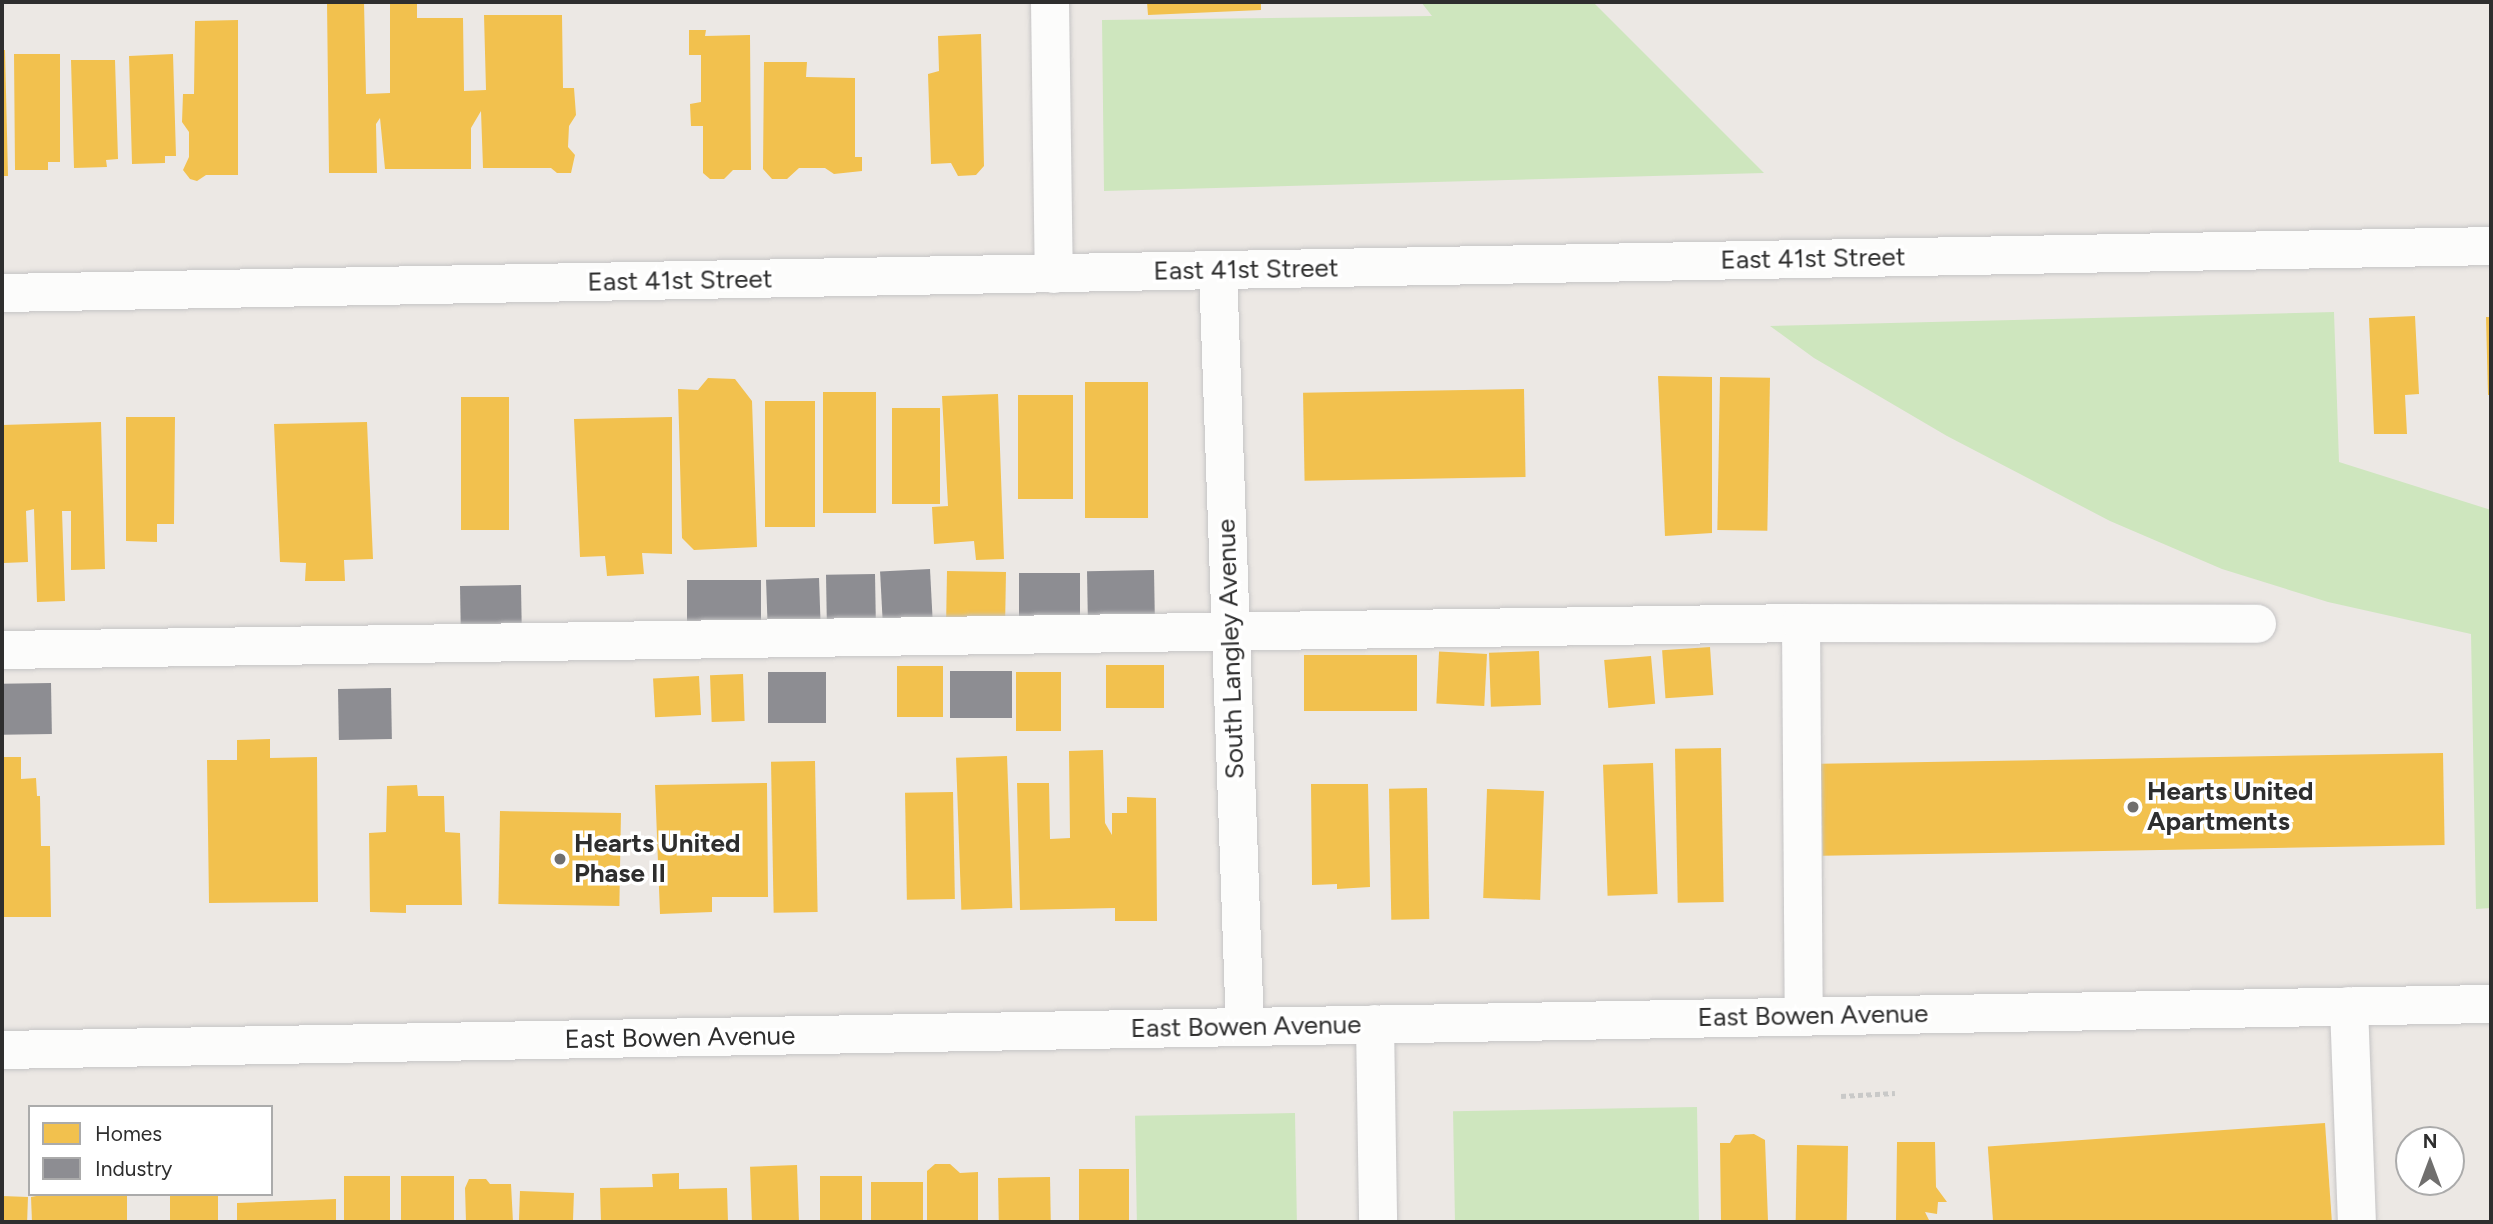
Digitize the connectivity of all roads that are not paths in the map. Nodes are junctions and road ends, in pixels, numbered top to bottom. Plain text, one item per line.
1 (1050, 2) edge
2 (2491, 246) edge
3 (1218, 270) junction
4 (1054, 274) junction
5 (2, 293) edge
6 (1801, 623) junction
7 (2257, 624) dead end
8 (1231, 632) junction
9 (2, 650) edge
10 (2491, 1004) edge
11 (2349, 1006) junction
12 (1804, 1017) junction
13 (1376, 1024) junction
14 (1245, 1027) junction
15 (2, 1050) edge
16 (1378, 1222) edge
17 (2357, 1222) edge

1 - 4 street
2 - 3 street, East 41st Street
3 - 4 street, East 41st Street
3 - 8 street, South Langley Avenue
4 - 5 street, East 41st Street
6 - 7 street
6 - 8 street
6 - 12 street
8 - 9 street
8 - 14 street, South Langley Avenue
10 - 11 street, East Bowen Avenue
11 - 12 street, East Bowen Avenue
11 - 17 street
12 - 13 street, East Bowen Avenue
13 - 14 street, East Bowen Avenue
13 - 16 street
14 - 15 street, East Bowen Avenue

